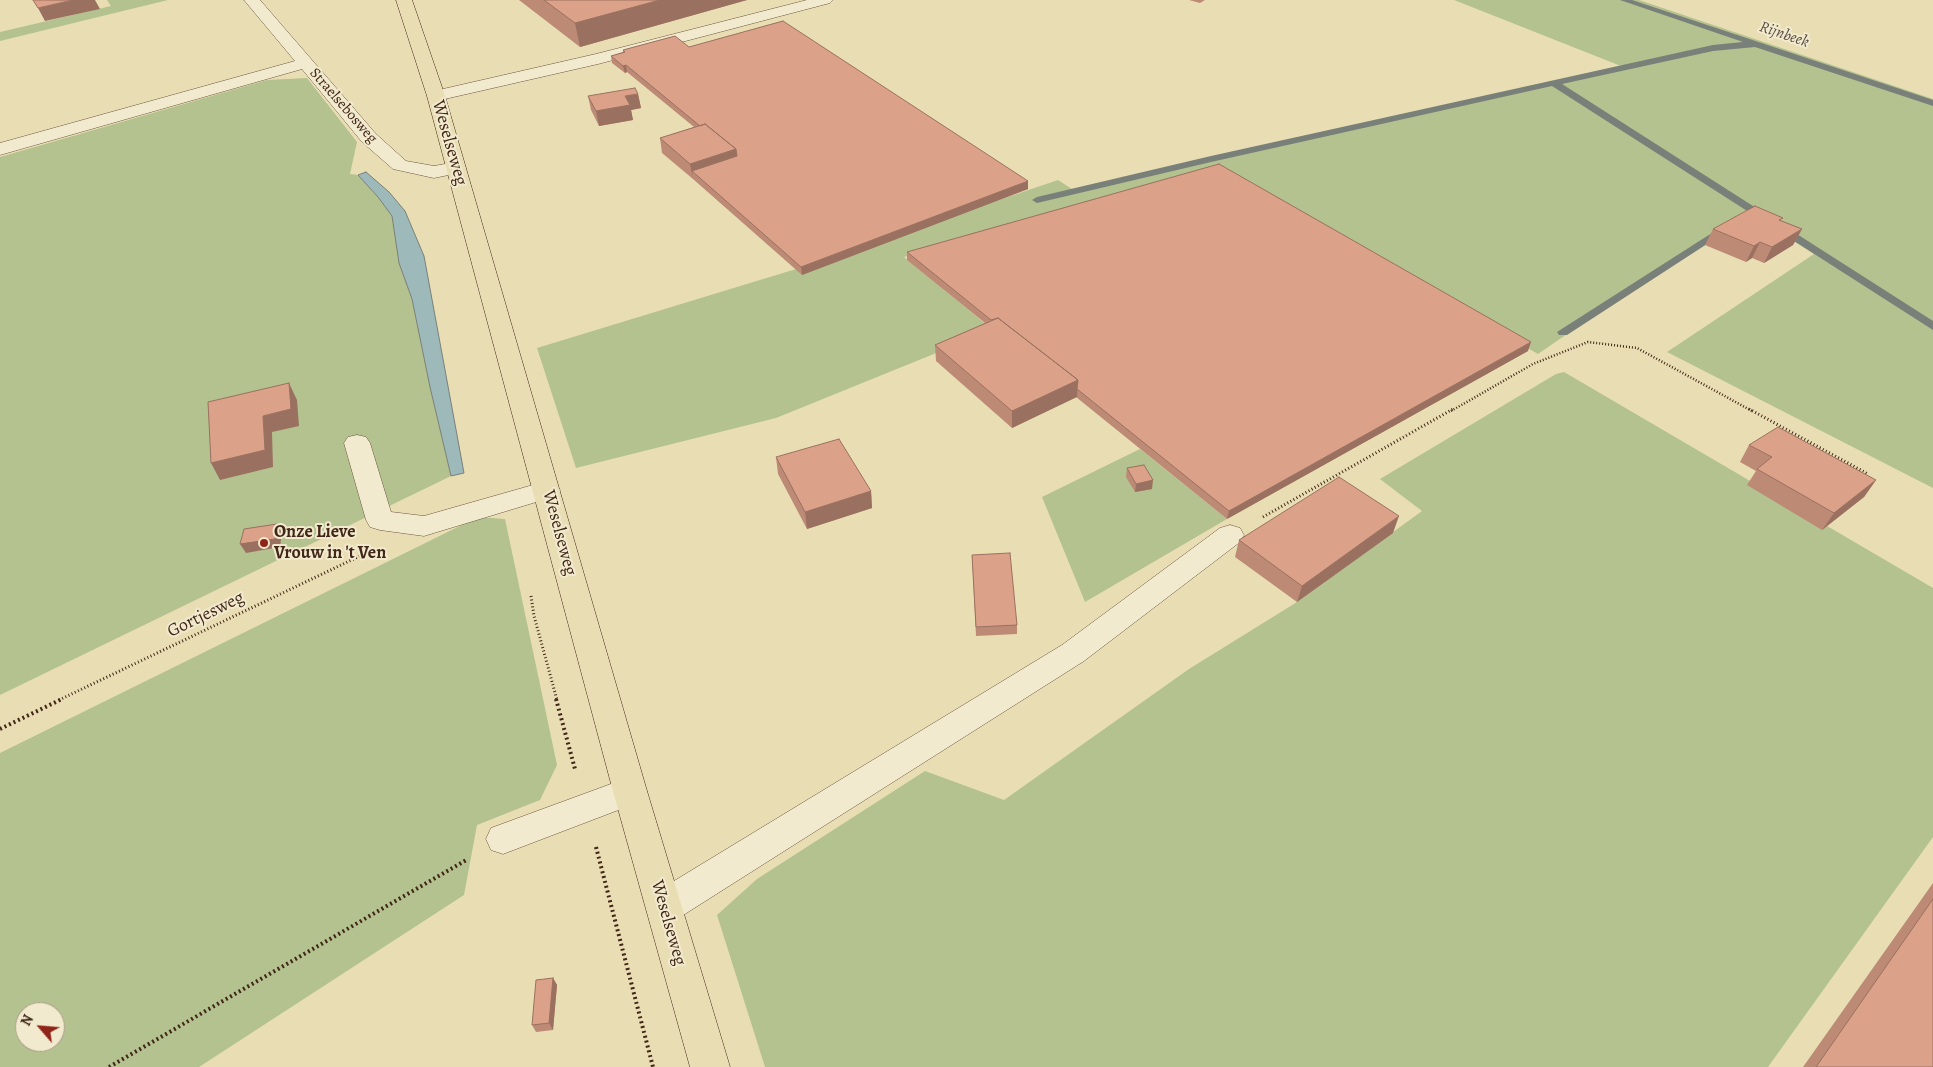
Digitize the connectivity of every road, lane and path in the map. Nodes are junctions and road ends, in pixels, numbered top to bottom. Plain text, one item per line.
1 (252, 0) edge
2 (404, 0) edge
3 (825, 0) edge
4 (305, 63) junction
5 (436, 96) junction
6 (0, 149) edge
7 (456, 168) junction
8 (357, 443) dead end
9 (1868, 474) edge
10 (547, 490) junction
11 (424, 526) junction
12 (1230, 536) joint
13 (0, 729) edge
14 (630, 791) junction
15 (503, 839) joint
16 (664, 907) junction
17 (109, 1067) edge
18 (710, 1067) edge

1 - 4 street, Straelsebosweg
2 - 5 main road, Weselseweg
3 - 5 street
4 - 6 street
4 - 7 street, Straelsebosweg
5 - 7 main road, Weselseweg
7 - 10 main road, Weselseweg
8 - 11 street
9 - 12 path
10 - 11 street
10 - 14 main road, Weselseweg
11 - 13 path, Gortjesweg
12 - 16 street
14 - 15 street
14 - 16 main road, Weselseweg
15 - 17 path
16 - 18 main road, Weselseweg

